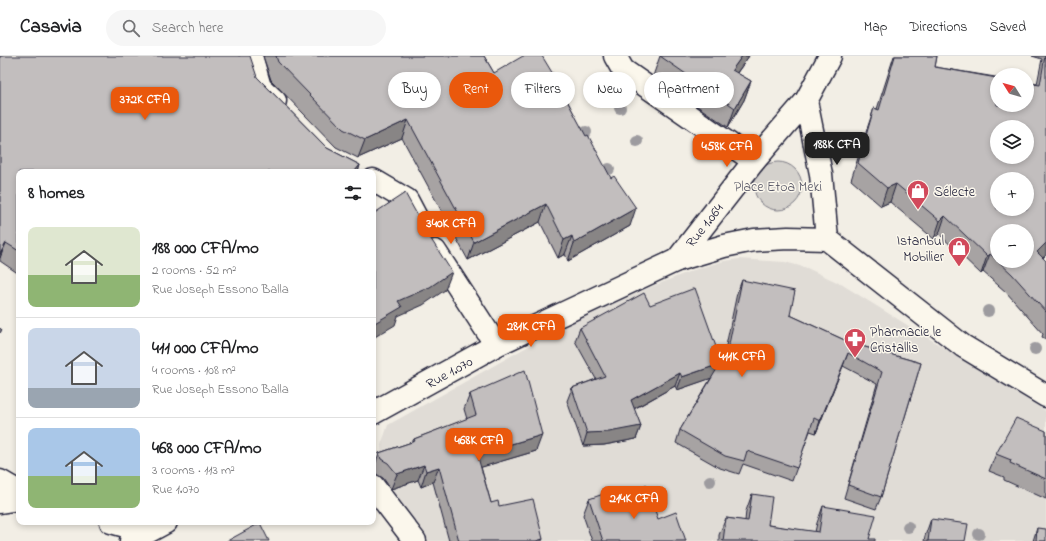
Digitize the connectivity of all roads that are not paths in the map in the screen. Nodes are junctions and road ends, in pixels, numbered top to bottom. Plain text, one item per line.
1 (251, 56) edge
2 (615, 56) edge
3 (830, 56) edge
4 (806, 101) junction
5 (286, 113) edge
6 (754, 161) junction
7 (376, 182) edge
8 (827, 239) junction
9 (677, 260) junction
10 (496, 345) junction
11 (1046, 396) edge
12 (376, 411) edge
13 (0, 481) edge
14 (16, 490) edge
15 (376, 490) edge
16 (16, 499) edge
17 (0, 502) edge
18 (117, 525) edge
19 (161, 525) edge
20 (139, 537) edge
21 (415, 541) edge

1 - 5 main road
2 - 6 main road
3 - 4 main road, Rue 1.064
4 - 6 main road, Rue 1.064
4 - 8 main road
6 - 9 main road, Rue 1.064
7 - 10 main road
8 - 9 main road, Rue 1.070
8 - 11 main road
9 - 10 main road, Rue 1.070
10 - 12 main road, Rue 1.070
13 - 14 main road
15 - 21 main road
16 - 17 main road
18 - 20 main road
19 - 20 main road

